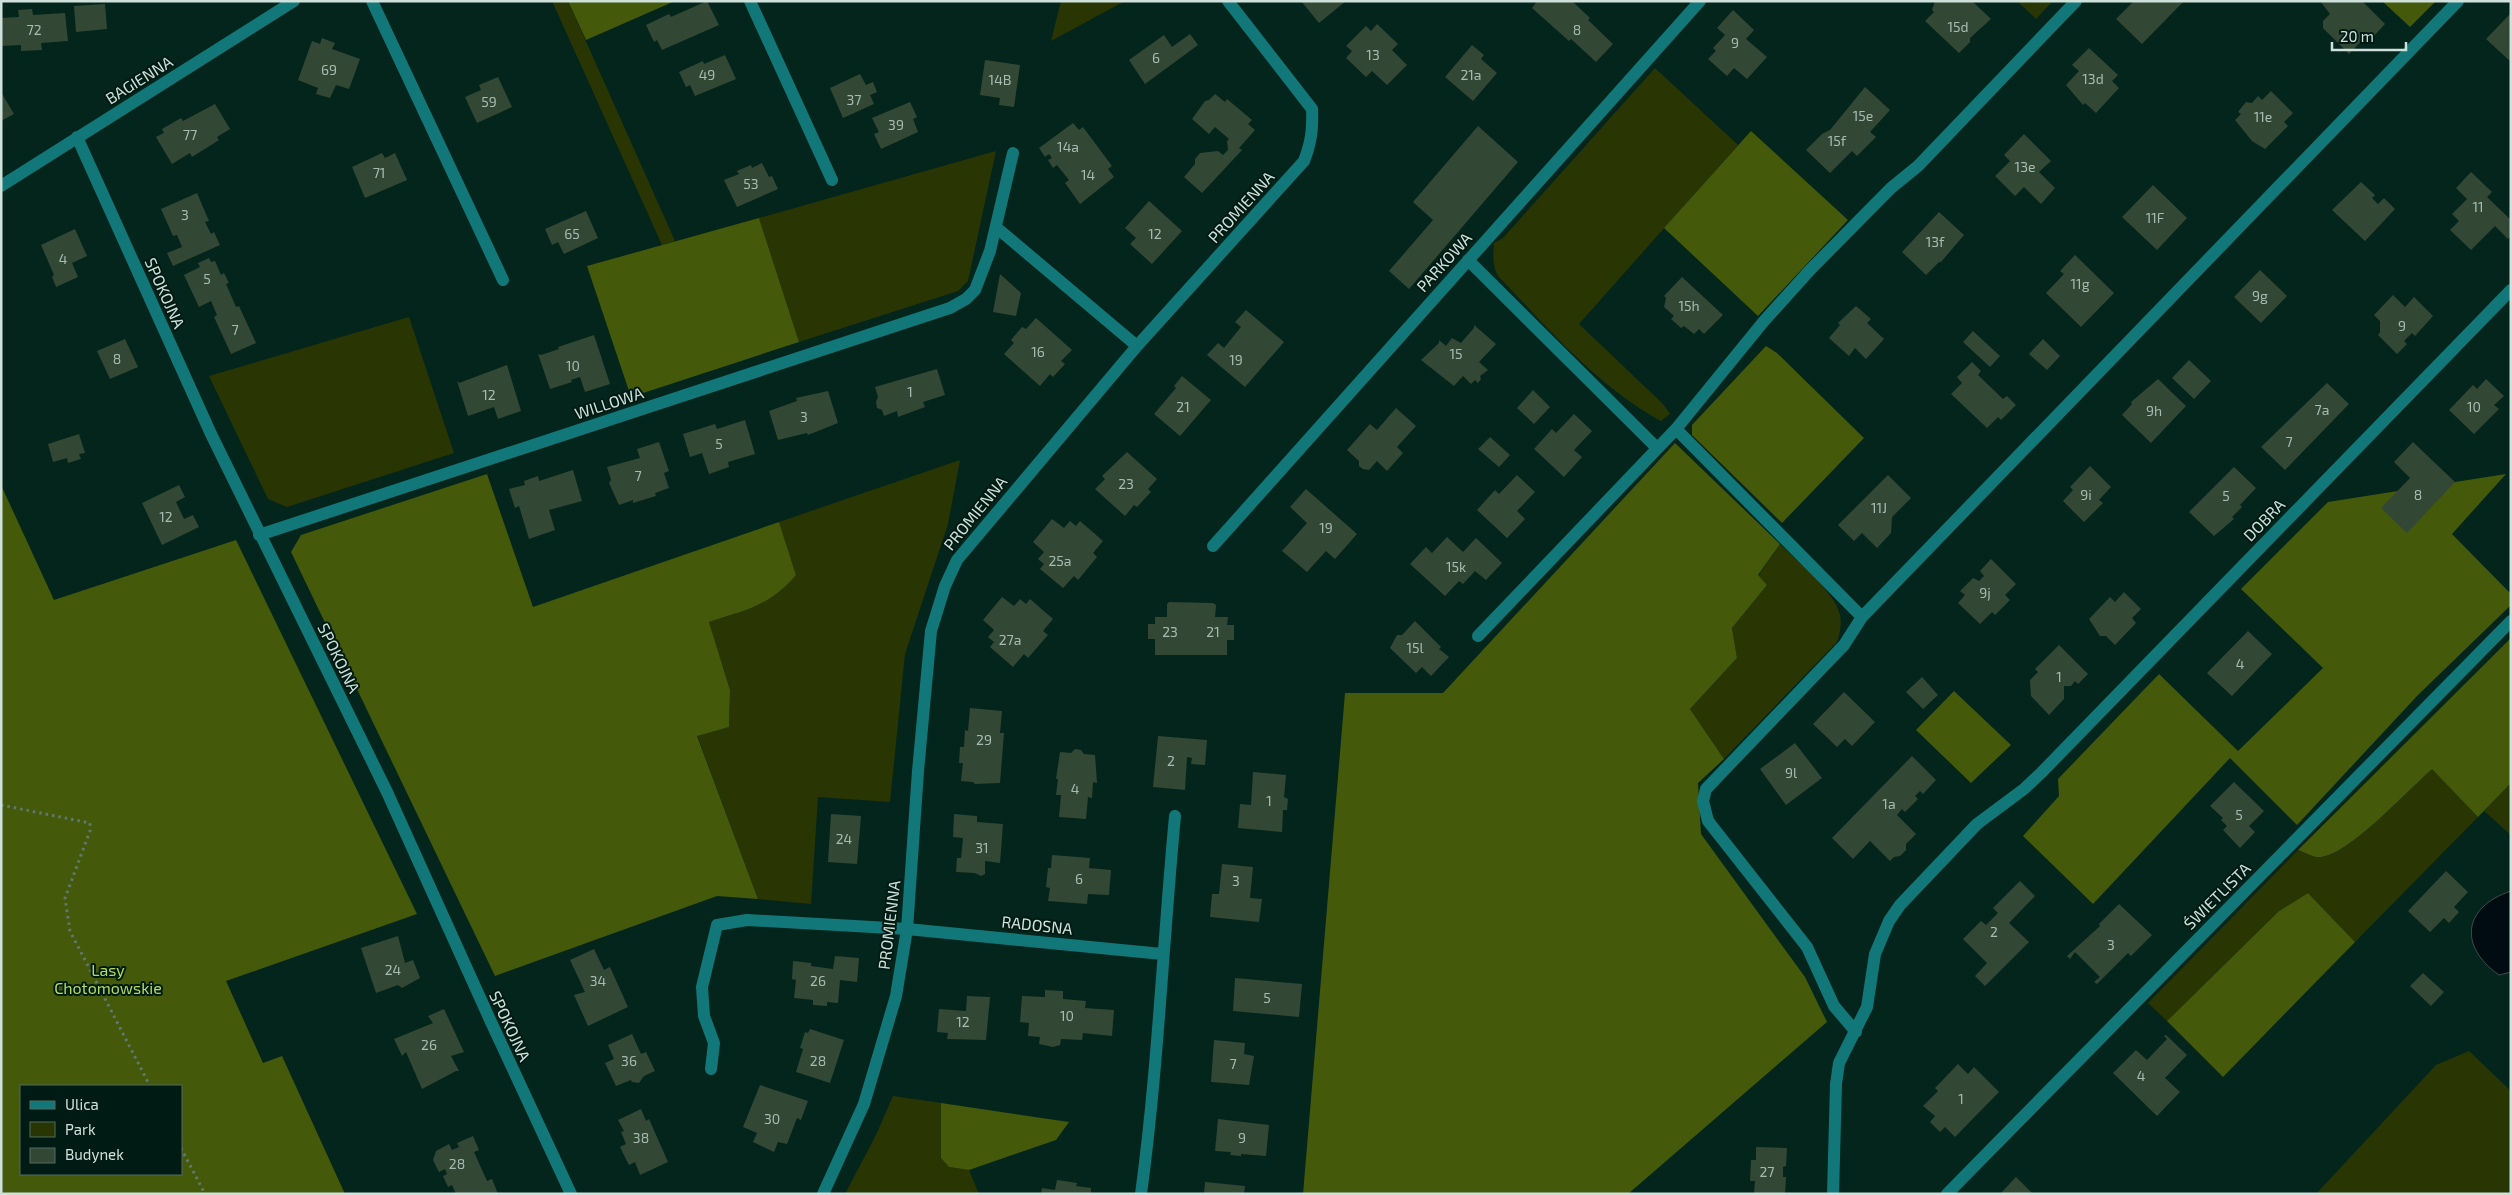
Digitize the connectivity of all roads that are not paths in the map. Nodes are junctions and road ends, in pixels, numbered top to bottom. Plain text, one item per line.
1 (294, 1) edge
2 (372, 1) edge
3 (750, 1) edge
4 (1228, 1) edge
5 (1700, 1) edge
6 (2076, 1) edge
7 (2458, 1) edge
8 (77, 137) junction
9 (1013, 153) dead end
10 (832, 180) dead end
11 (1, 186) edge
12 (997, 228) junction
13 (1468, 260) junction
14 (503, 280) dead end
15 (2511, 290) edge
16 (1137, 346) junction
17 (1676, 429) junction
18 (1657, 448) junction
19 (260, 535) junction
20 (1213, 546) dead end
21 (1862, 617) junction
22 (2511, 621) edge
23 (1478, 636) dead end
24 (1175, 816) dead end
25 (908, 929) junction
26 (1162, 954) junction
27 (1856, 1032) junction
28 (711, 1069) dead end
29 (571, 1194) edge
30 (823, 1194) edge
31 (1141, 1194) edge
32 (1833, 1194) edge
33 (1947, 1194) edge

1 - 8 street, BAGIENNA
2 - 14 street
3 - 10 street
4 - 16 street, PROMIENNA
5 - 13 street, PARKOWA
6 - 17 street
7 - 21 street
8 - 11 street, BAGIENNA
8 - 19 street, SPOKOJNA
9 - 12 street
12 - 16 street
12 - 19 street, WILLOWA
13 - 18 street
13 - 20 street, PARKOWA
15 - 27 street, DOBRA
16 - 25 street, PROMIENNA
17 - 18 street
17 - 21 street
18 - 23 street
19 - 29 street, SPOKOJNA
21 - 27 street
22 - 33 street, ŚWIETLISTA
24 - 26 street
25 - 26 street, RADOSNA
25 - 28 street, RADOSNA
25 - 30 street, PROMIENNA
26 - 31 street
27 - 32 street, DOBRA

